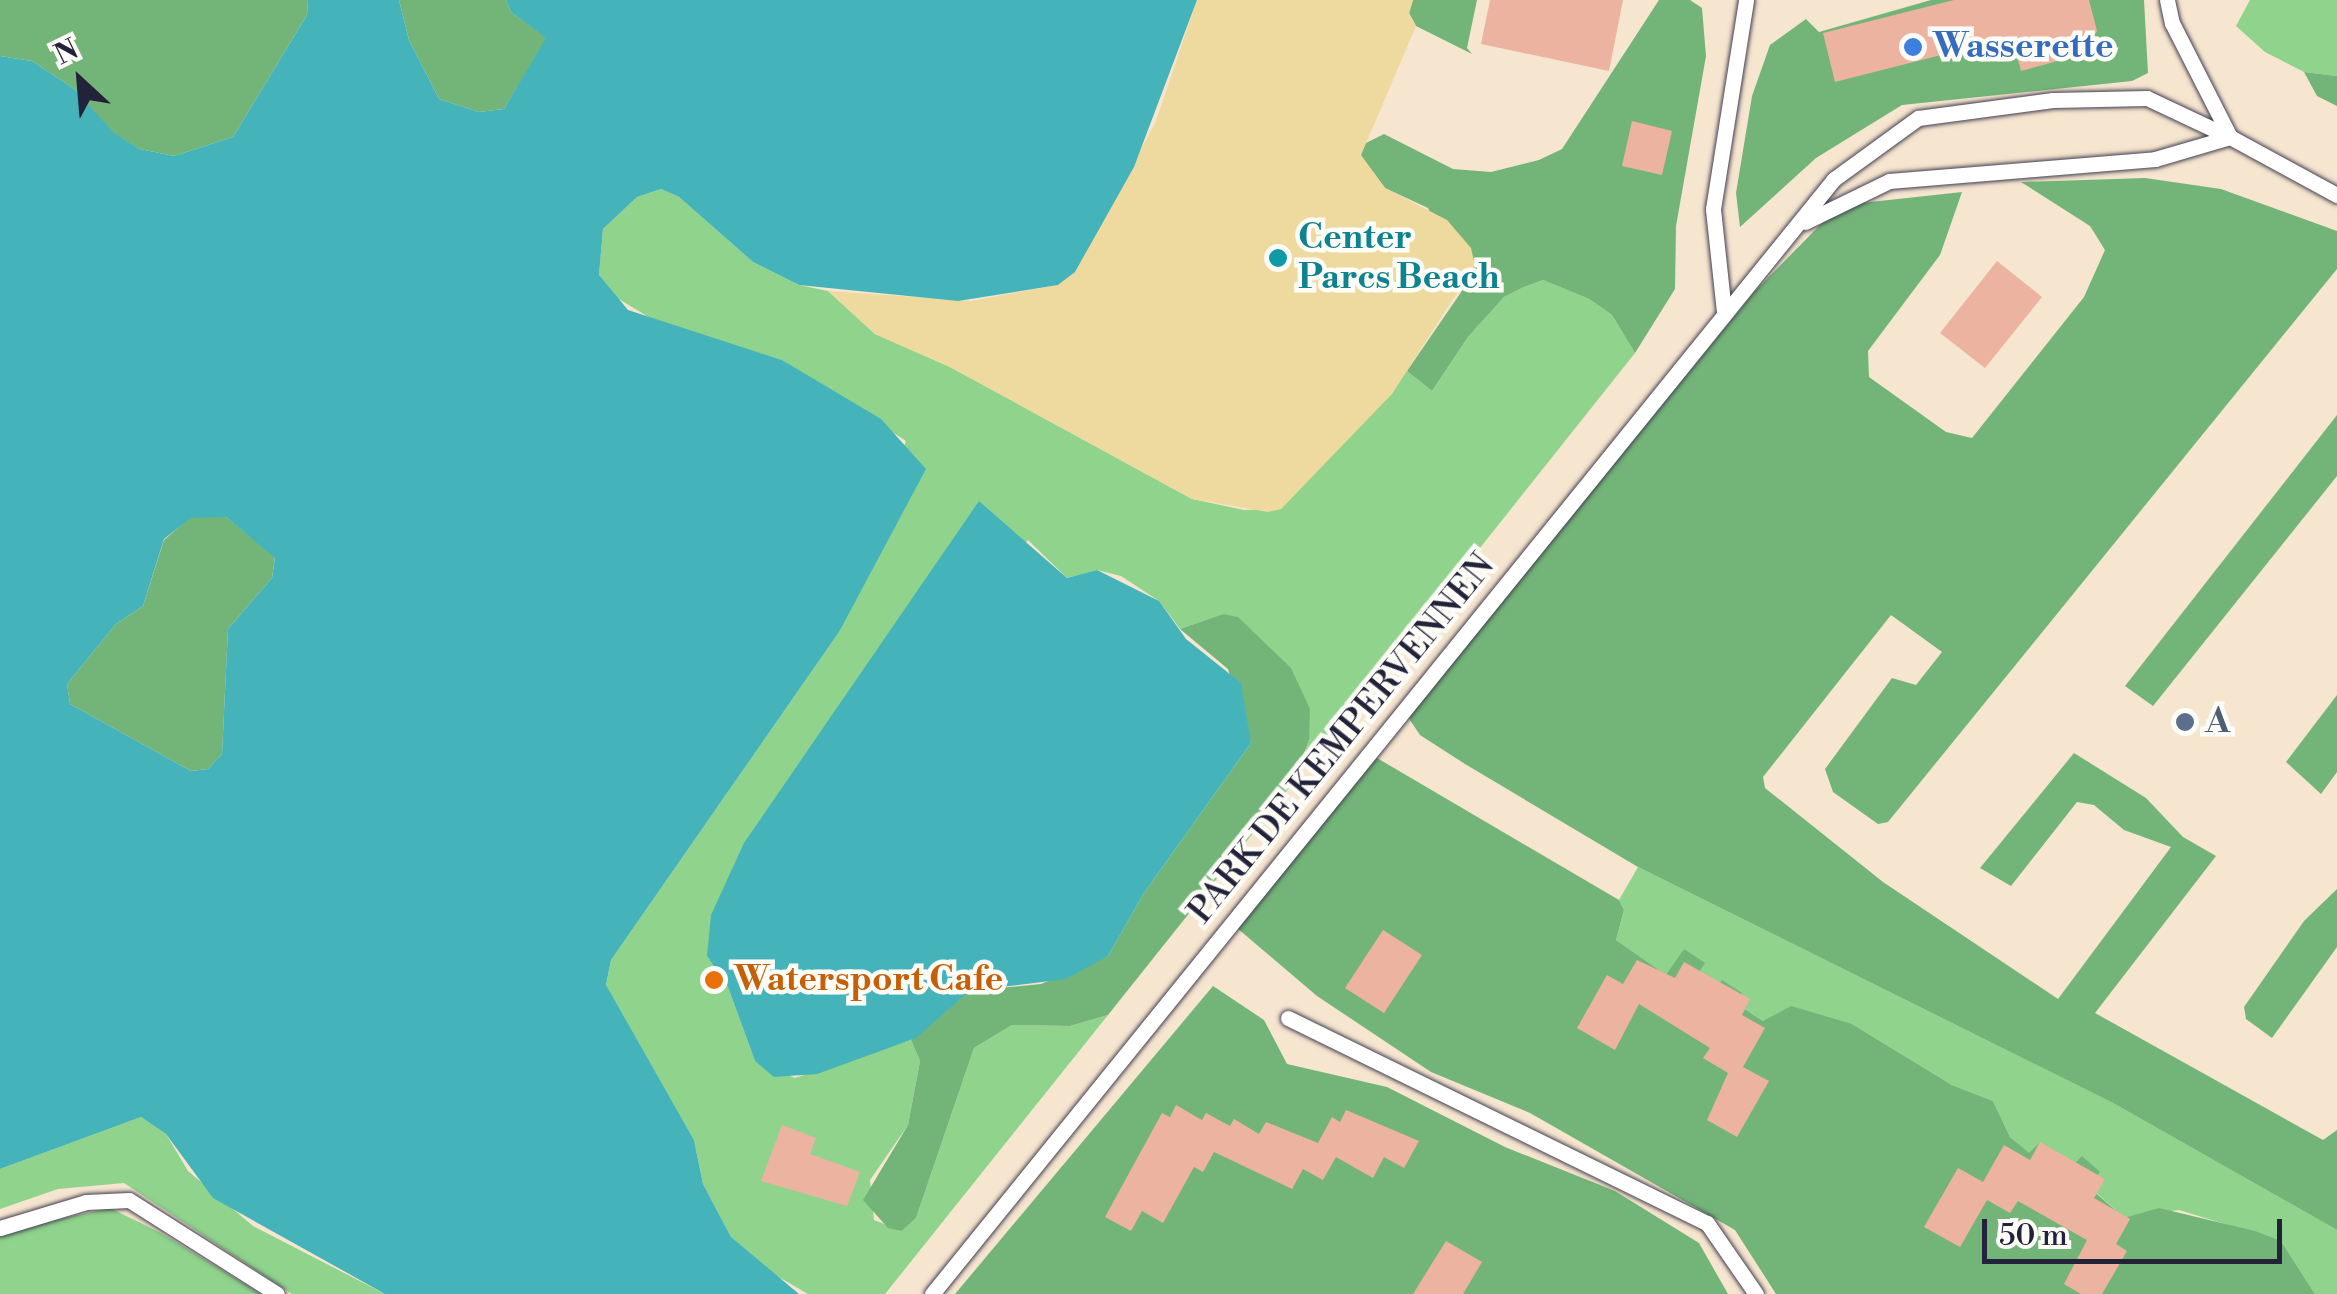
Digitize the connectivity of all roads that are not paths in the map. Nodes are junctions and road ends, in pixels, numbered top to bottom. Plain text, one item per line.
1 (1746, 0) edge
2 (2167, 0) edge
3 (2230, 137) junction
4 (2337, 195) edge
5 (1801, 224) junction
6 (1724, 312) junction
7 (1288, 1018) dead end
8 (0, 1228) edge
9 (276, 1294) edge
10 (932, 1294) edge
11 (1756, 1294) edge

1 - 6 lane
2 - 3 lane
3 - 4 lane
3 - 5 lane, PARK DE KEMPERVENNEN
3 - 5 lane, PARK DE KEMPERVENNEN
5 - 6 lane, PARK DE KEMPERVENNEN
6 - 10 lane, PARK DE KEMPERVENNEN
7 - 11 lane
8 - 9 lane

